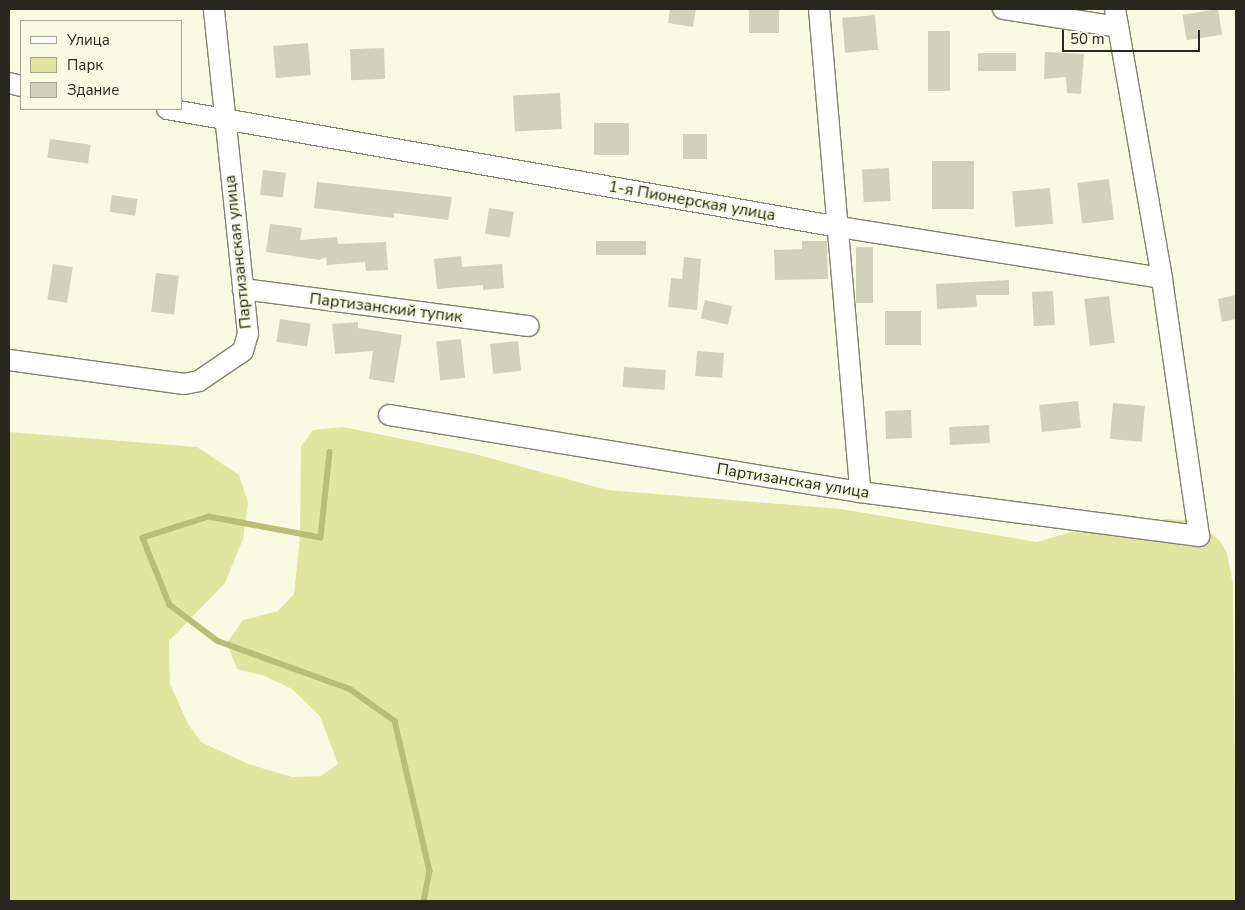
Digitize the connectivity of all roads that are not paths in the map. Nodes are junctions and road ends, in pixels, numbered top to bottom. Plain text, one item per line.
1 (214, 9) edge
2 (819, 9) edge
3 (1003, 9) edge
4 (1116, 18) edge
5 (173, 110) edge
6 (224, 118) junction
7 (839, 228) junction
8 (1162, 278) junction
9 (243, 290) junction
10 (529, 326) dead end
11 (9, 360) edge
12 (390, 415) dead end
13 (860, 492) junction

1 - 6 street, Партизанская улица
2 - 7 street
3 - 4 street
4 - 8 street
5 - 6 street, 1-я Пионерская улица
6 - 7 street, 1-я Пионерская улица
6 - 9 street, Партизанская улица
7 - 8 street, 1-я Пионерская улица
7 - 13 street
8 - 13 street, Партизанская улица
9 - 10 street, Партизанский тупик
9 - 11 street, Партизанская улица
12 - 13 street, Партизанская улица

